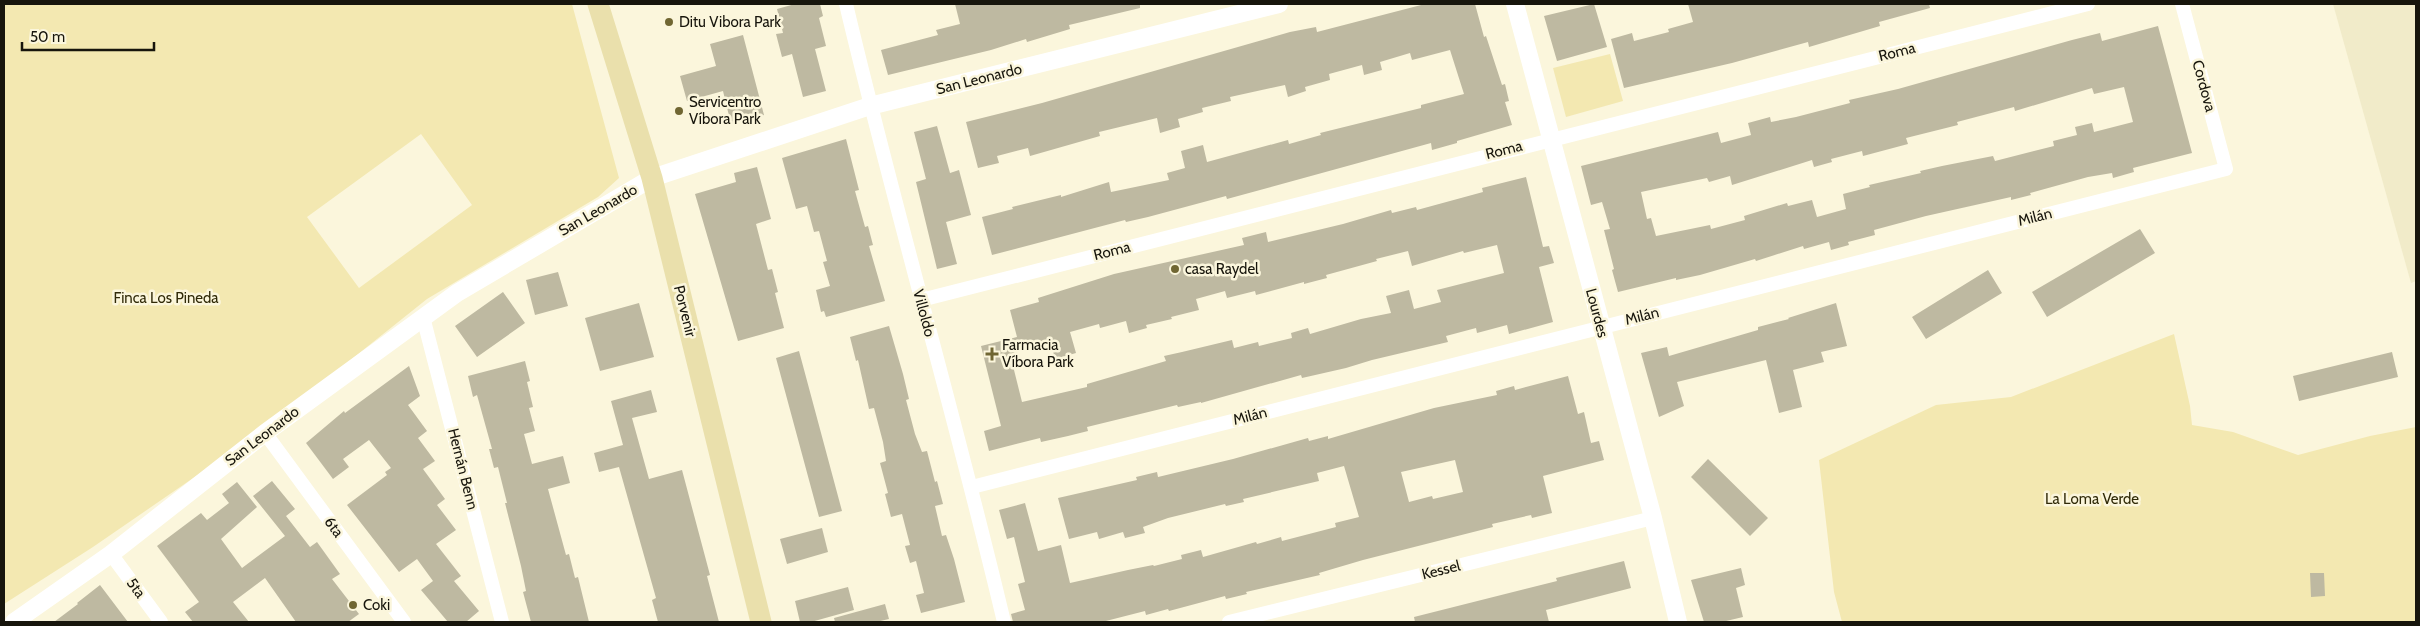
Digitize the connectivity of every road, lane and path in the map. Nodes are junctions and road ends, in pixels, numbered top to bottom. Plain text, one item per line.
1 (598, 4) edge
2 (846, 4) edge
3 (1279, 4) edge
4 (1515, 4) edge
5 (2088, 4) edge
6 (2182, 4) edge
7 (870, 106) junction
8 (1552, 138) junction
9 (2226, 168) joint
10 (652, 178) junction
11 (921, 300) junction
12 (424, 316) junction
13 (1600, 327) junction
14 (265, 432) junction
15 (972, 487) junction
16 (1653, 518) junction
17 (110, 554) junction
18 (14, 622) edge
19 (161, 622) edge
20 (404, 622) edge
21 (502, 622) edge
22 (761, 622) edge
23 (1004, 622) edge
24 (1229, 622) edge
25 (1678, 622) edge

1 - 10 main road, Porvenir
2 - 7 street, Villoldo
3 - 7 street, San Leonardo
4 - 8 street, Lourdes
5 - 8 street, Roma
6 - 9 street, Cordova
7 - 10 street, San Leonardo
7 - 11 street, Villoldo
8 - 11 street, Roma
8 - 13 street, Lourdes
9 - 13 street, Milán
10 - 12 street, San Leonardo
10 - 22 main road, Porvenir
11 - 15 street, Villoldo
12 - 14 street, San Leonardo
12 - 21 street, Hernán Benn
13 - 15 street, Milán
13 - 16 street, Lourdes
14 - 17 street, San Leonardo
14 - 20 street, 6ta
15 - 23 street, Villoldo
16 - 24 street, Kessel
16 - 25 street, Lourdes
17 - 18 street, San Leonardo
17 - 19 street, 5ta

